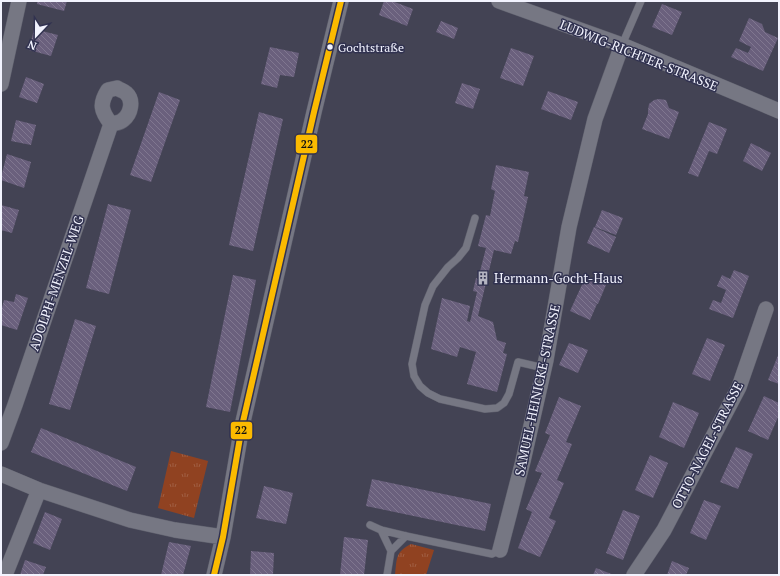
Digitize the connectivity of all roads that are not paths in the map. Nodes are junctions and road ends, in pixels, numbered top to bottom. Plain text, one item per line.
1 (19, 1) edge
2 (341, 1) edge
3 (499, 1) edge
4 (641, 1) edge
5 (622, 45) junction
6 (1, 84) edge
7 (779, 111) edge
8 (111, 124) dead end
9 (475, 218) dead end
10 (766, 309) dead end
11 (544, 368) junction
12 (1, 443) edge
13 (1, 474) edge
14 (39, 490) junction
15 (370, 525) dead end
16 (381, 530) junction
17 (406, 536) junction
18 (222, 537) junction
19 (500, 550) joint
20 (391, 551) junction
21 (5, 575) edge
22 (214, 575) edge
23 (387, 575) edge
24 (634, 575) edge

1 - 6 street
2 - 18 street
3 - 5 street, LUDWIG-RICHTER-STRASSE
4 - 5 lane, SAMUEL-HEINICKE-STRASSE
5 - 7 street, LUDWIG-RICHTER-STRASSE
5 - 11 street, SAMUEL-HEINICKE-STRASSE
8 - 12 street, ADOLPH-MENZEL-WEG
9 - 11 lane
10 - 24 street, OTTO-NAGEL-STRASSE
11 - 19 street, SAMUEL-HEINICKE-STRASSE
13 - 14 street
14 - 18 street
14 - 21 street
15 - 16 lane, SAMUEL-HEINICKE-STRASSE
16 - 17 lane, SAMUEL-HEINICKE-STRASSE
16 - 20 lane
17 - 19 lane, SAMUEL-HEINICKE-STRASSE
17 - 20 lane
18 - 22 street
20 - 23 lane

